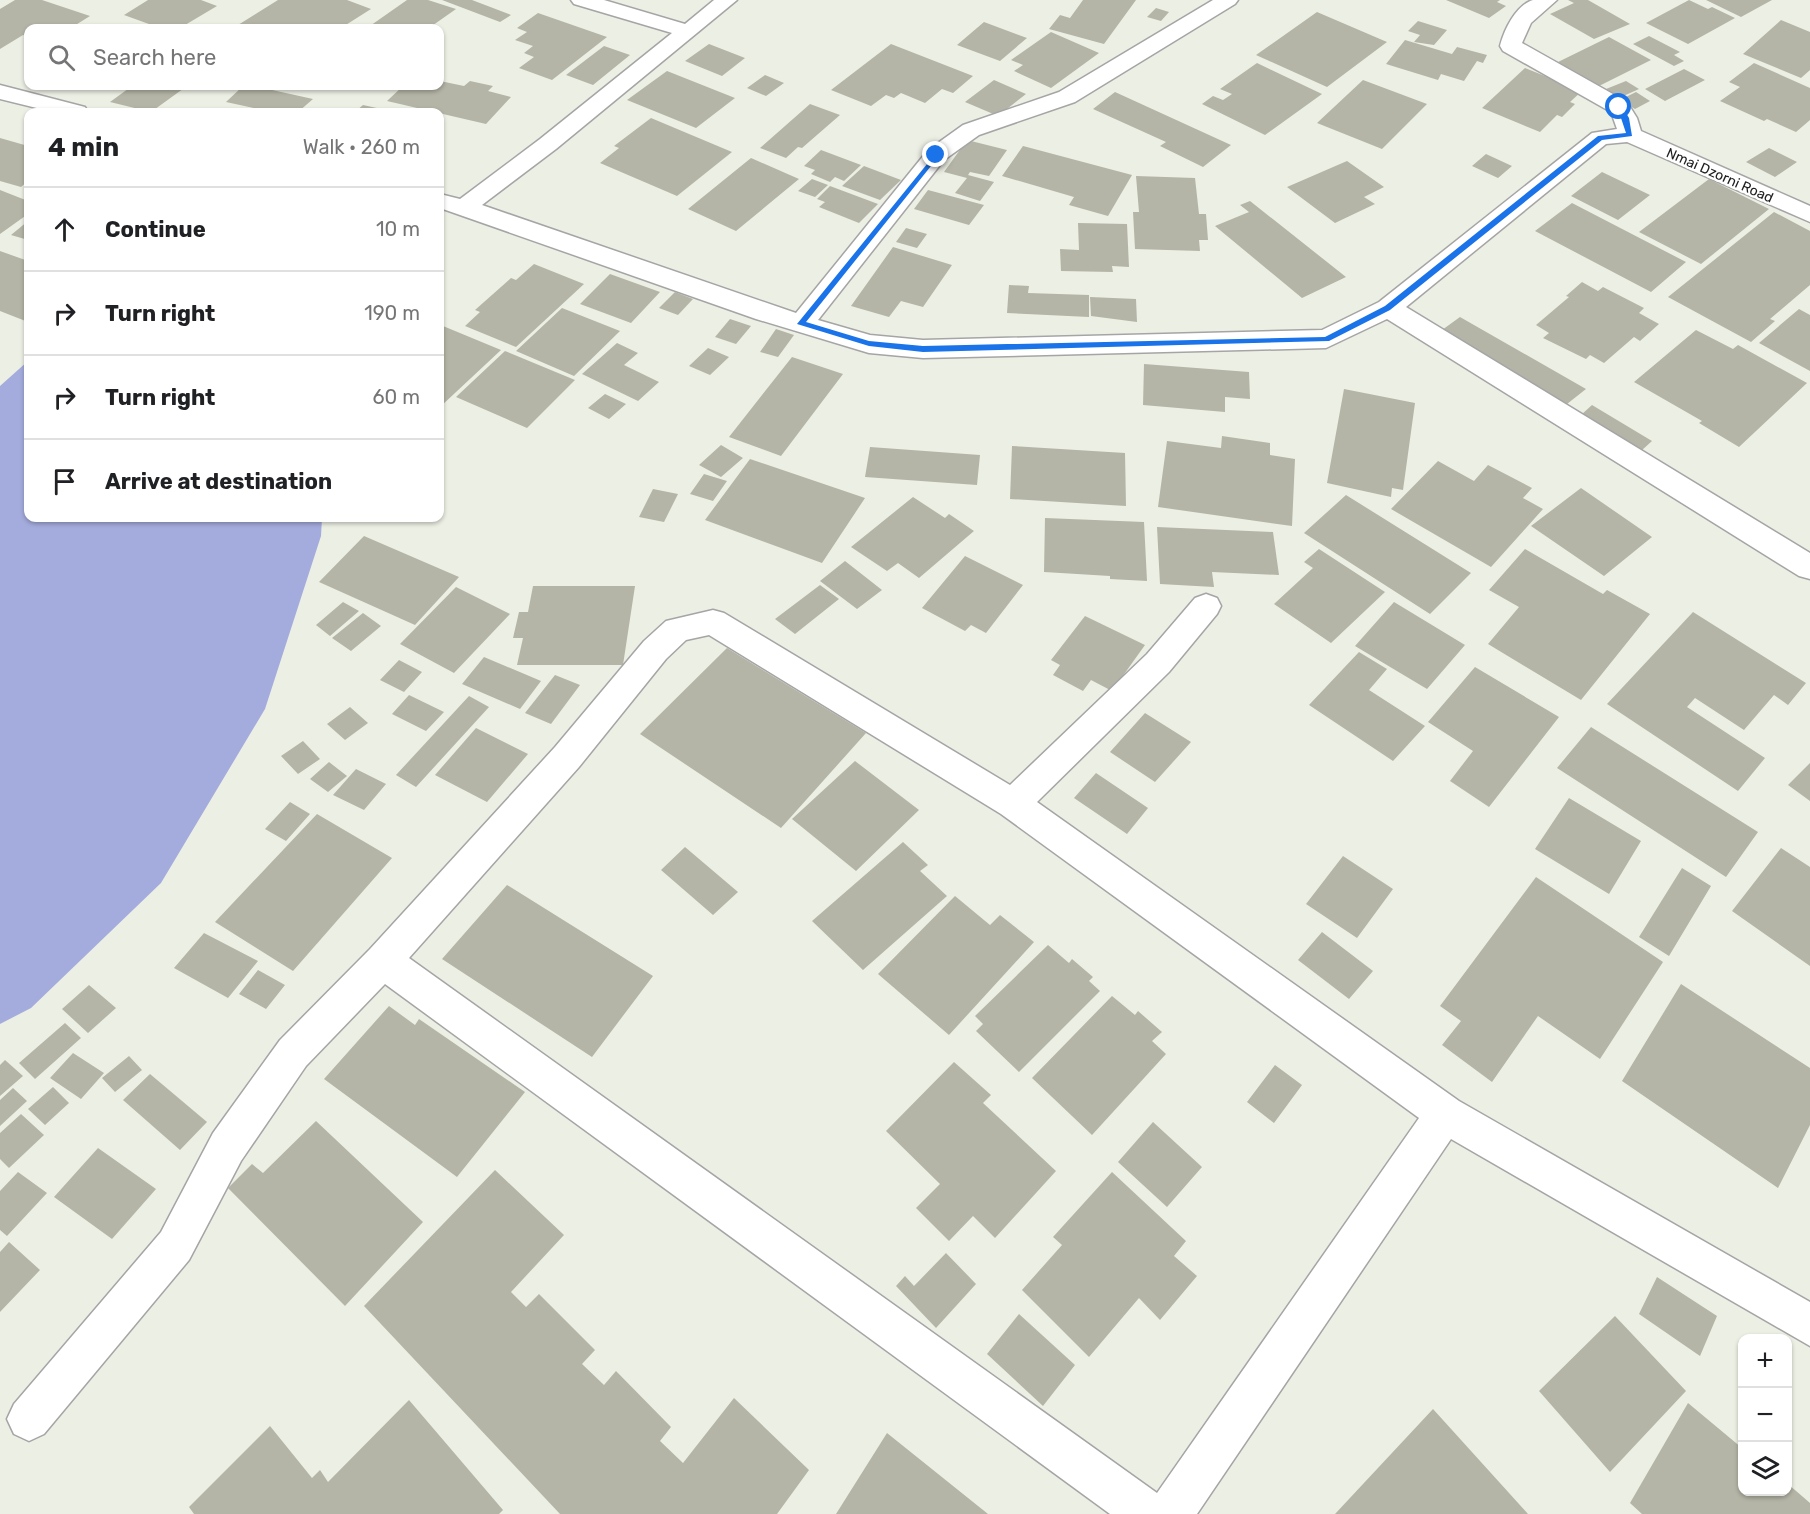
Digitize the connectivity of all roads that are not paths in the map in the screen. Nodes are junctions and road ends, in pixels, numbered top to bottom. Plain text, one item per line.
1 (581, 0) edge
2 (727, 0) edge
3 (1228, 0) edge
4 (1547, 0) edge
5 (687, 31) junction
6 (3, 96) edge
7 (58, 108) edge
8 (1629, 135) junction
9 (452, 204) edge
10 (1810, 215) edge
11 (1388, 308) junction
12 (801, 324) junction
13 (1810, 568) edge
14 (1206, 606) dead end
15 (1013, 804) junction
16 (383, 961) junction
17 (1445, 1114) junction
18 (1810, 1324) edge
19 (29, 1419) dead end
20 (1148, 1514) edge
21 (1170, 1514) edge

1 - 5 street
2 - 5 street
3 - 12 street
4 - 8 street
5 - 9 street
6 - 7 street
8 - 10 street, Nmai Dzorni Road
8 - 11 street
9 - 12 street
11 - 12 street
11 - 13 street
14 - 15 street
15 - 16 street
15 - 17 street
16 - 19 street
16 - 20 street
17 - 18 street
17 - 21 street

